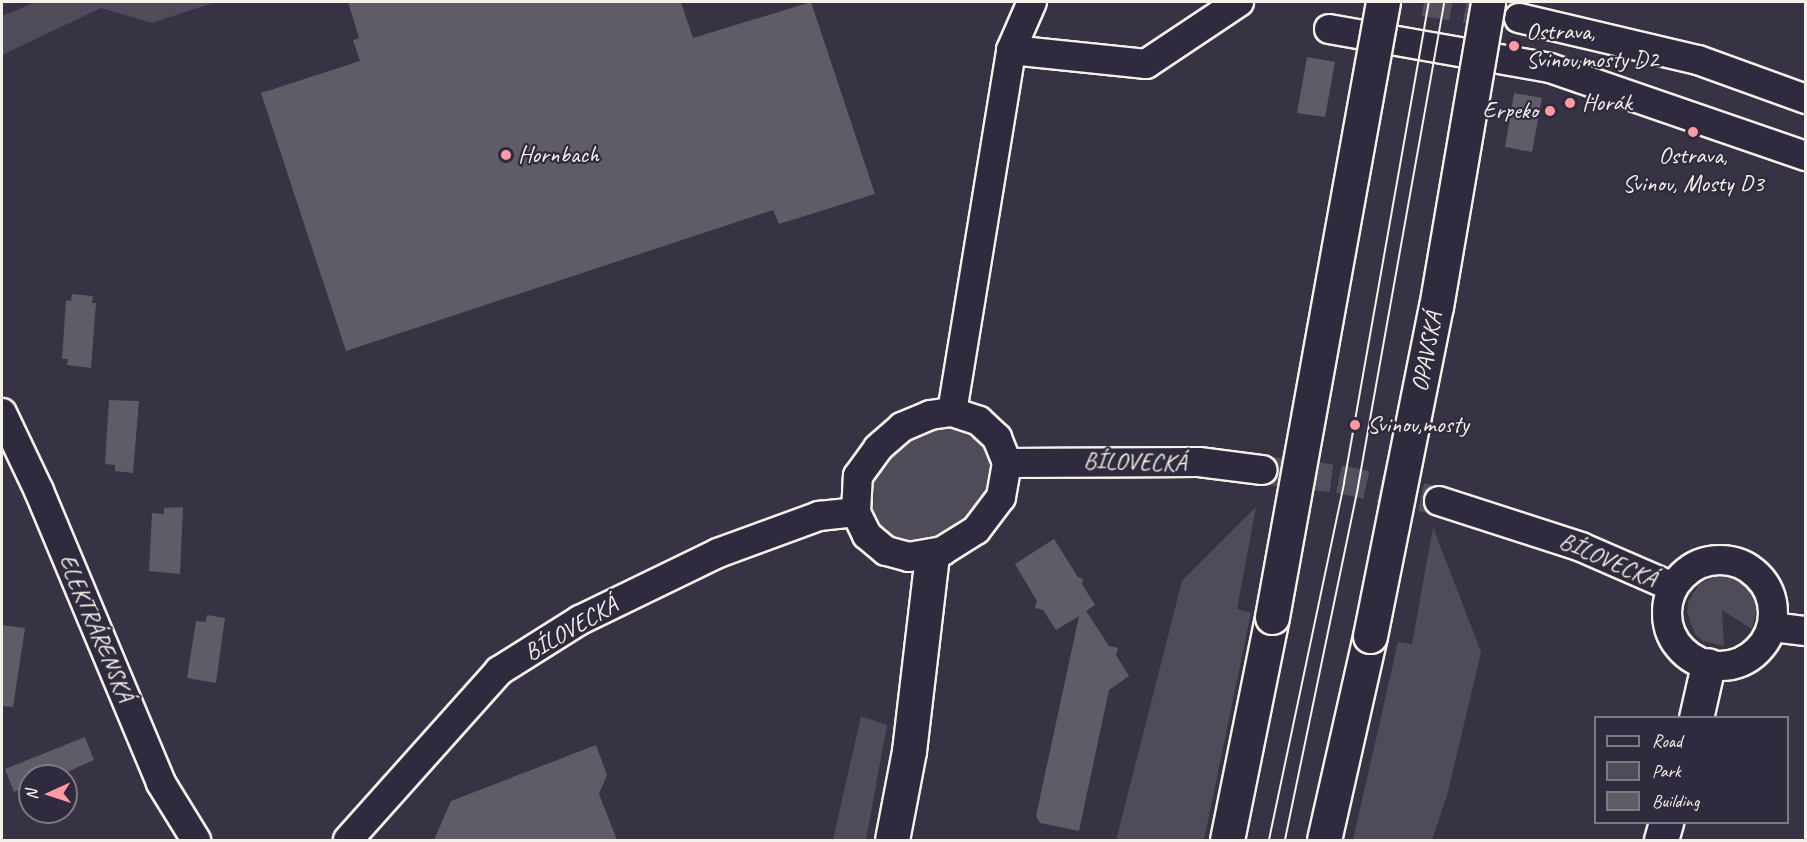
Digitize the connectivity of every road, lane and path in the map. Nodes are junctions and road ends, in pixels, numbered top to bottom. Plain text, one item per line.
1 (1032, 2) edge
2 (1239, 2) edge
3 (1383, 2) edge
4 (1488, 2) edge
5 (1519, 18) tunnel mouth
6 (1329, 29) dead end
7 (1011, 50) junction
8 (1806, 99) edge
9 (1806, 156) edge
10 (952, 412) junction
11 (2, 413) edge
12 (1007, 463) junction
13 (1262, 470) tunnel mouth
14 (1439, 501) tunnel mouth
15 (856, 512) junction
16 (932, 555) junction
17 (1673, 587) junction
18 (1772, 627) junction
19 (1806, 631) edge
20 (1708, 665) junction
21 (1696, 716) edge
22 (1665, 824) edge
23 (196, 840) edge
24 (348, 840) edge
25 (892, 840) edge
26 (1227, 840) edge
27 (1324, 840) edge
28 (1661, 840) edge

1 - 7 street
2 - 7 street
3 - 26 main road, bridge
4 - 27 main road, OPAVSKÁ, bridge
5 - 8 street
6 - 9 street
7 - 10 street
10 - 12 street
10 - 15 street
11 - 23 street, ELEKTRÁRENSKÁ
12 - 13 street, BÍLOVECKÁ
12 - 16 street
14 - 17 street, BÍLOVECKÁ
15 - 16 street
15 - 24 street, BÍLOVECKÁ
16 - 25 main road
17 - 18 street
17 - 20 street
18 - 19 street
18 - 20 street
20 - 21 main road
22 - 28 main road

